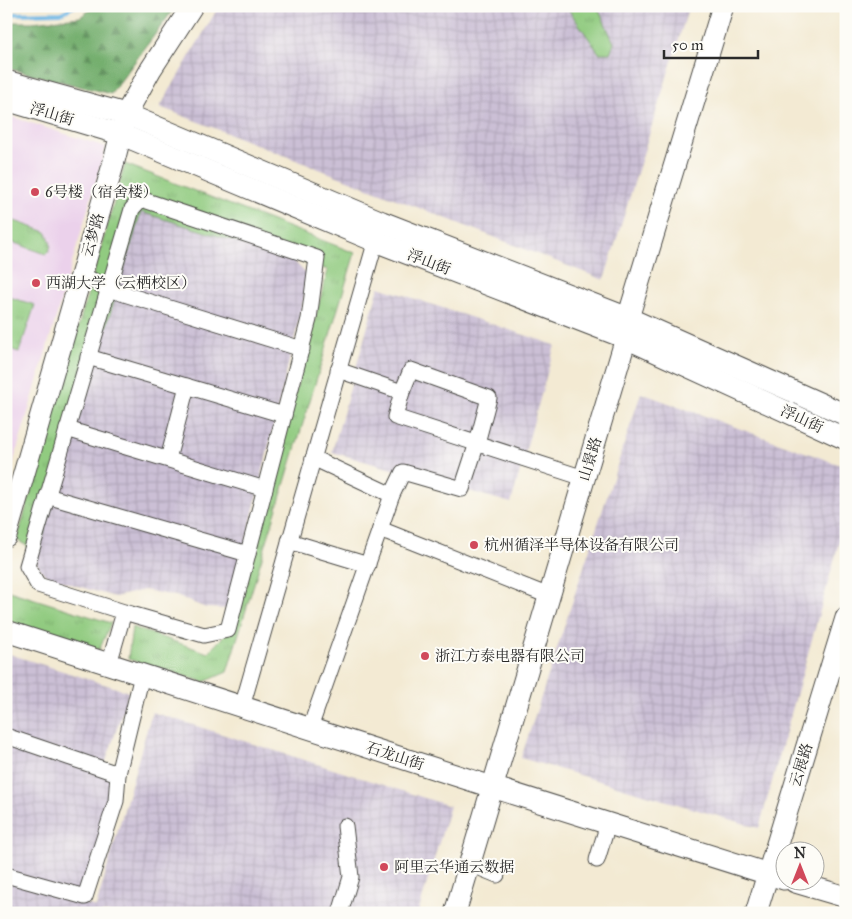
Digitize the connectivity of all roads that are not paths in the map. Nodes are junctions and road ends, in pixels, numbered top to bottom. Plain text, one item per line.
1 (192, 6) edge
2 (723, 6) edge
3 (6, 81) edge
4 (6, 100) edge
5 (126, 114) junction
6 (120, 134) junction
7 (378, 232) junction
8 (82, 274) junction
9 (108, 289) junction
10 (627, 328) junction
11 (302, 349) junction
12 (88, 357) junction
13 (338, 370) junction
14 (187, 386) junction
15 (402, 392) junction
16 (846, 415) edge
17 (284, 416) junction
18 (67, 429) junction
19 (846, 439) edge
20 (477, 443) junction
21 (313, 458) junction
22 (168, 459) junction
23 (584, 478) junction
24 (265, 489) junction
25 (392, 495) junction
26 (47, 496) junction
27 (380, 529) junction
28 (6, 536) edge
29 (289, 541) junction
30 (248, 554) junction
31 (368, 565) junction
32 (549, 596) junction
33 (124, 612) junction
34 (846, 618) edge
35 (6, 631) edge
36 (110, 664) junction
37 (142, 675) junction
38 (242, 707) junction
39 (310, 728) junction
40 (6, 736) edge
41 (118, 774) junction
42 (492, 787) junction
43 (608, 824) junction
44 (345, 826) dead end
45 (785, 842) edge
46 (597, 860) dead end
47 (470, 864) junction
48 (6, 875) edge
49 (497, 875) dead end
50 (774, 875) edge
51 (774, 880) edge
52 (824, 891) edge
53 (846, 897) edge
54 (340, 913) edge
55 (455, 913) edge
56 (756, 913) edge

1 - 5 street, 云梦路
2 - 10 street, 山景路
3 - 5 street, 浮山街
4 - 6 street, 浮山街
5 - 6 street, 云梦路
5 - 7 street, 浮山街
6 - 7 street, 浮山街
6 - 8 street, 云梦路
7 - 10 street, 浮山街
7 - 13 street
8 - 9 street
8 - 28 street, 云梦路
9 - 11 street
9 - 11 street
9 - 12 street
10 - 16 street, 浮山街
10 - 19 street, 浮山街
10 - 23 street, 山景路
11 - 17 street
12 - 14 street
12 - 18 street
13 - 15 street
13 - 21 street
14 - 17 street
14 - 22 street
15 - 20 street
15 - 20 street
17 - 24 street
18 - 22 street
18 - 26 street
20 - 23 street
20 - 25 street
21 - 25 street
21 - 29 street
22 - 24 street
23 - 32 street, 山景路
24 - 30 street
25 - 27 street
26 - 30 street
26 - 33 street
27 - 31 street
27 - 32 street
29 - 31 street
29 - 38 street
30 - 33 street
31 - 39 street
32 - 42 street, 山景路
33 - 36 street
34 - 45 street, 云展路
35 - 36 street, 石龙山街
36 - 37 street, 石龙山街
37 - 38 street, 石龙山街
37 - 41 street
38 - 39 street, 石龙山街
39 - 42 street, 石龙山街
40 - 41 street
41 - 48 street
42 - 43 street, 石龙山街
42 - 47 street, 山景路
43 - 46 street
43 - 50 street, 石龙山街
44 - 54 street
47 - 49 street
47 - 55 street, 山景路
51 - 56 street, 云展路
52 - 53 street

